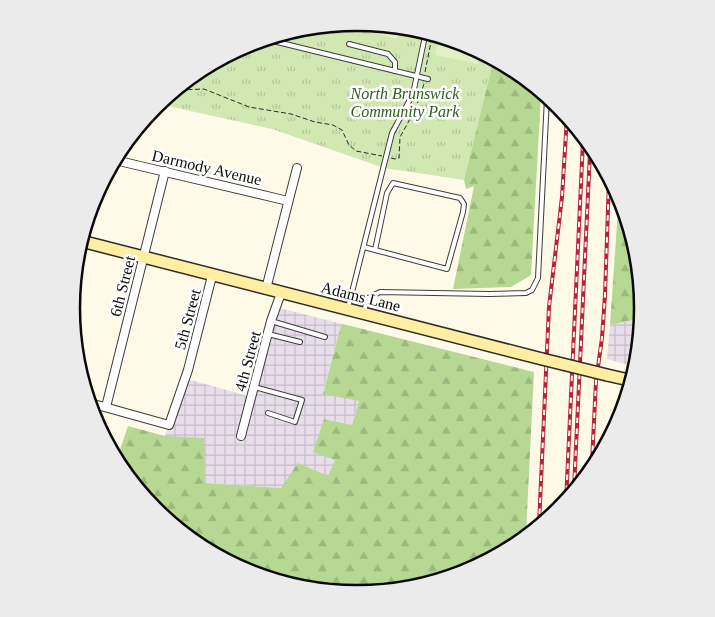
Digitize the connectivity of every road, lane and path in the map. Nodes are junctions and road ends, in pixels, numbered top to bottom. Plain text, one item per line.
1 (425, 40) edge
2 (431, 42) edge
3 (280, 43) edge
4 (349, 44) dead end
5 (395, 71) junction
6 (425, 72) dead end
7 (417, 77) junction
8 (428, 79) dead end
9 (424, 84) dead end
10 (188, 90) edge
11 (547, 106) edge
12 (382, 156) dead end
13 (390, 158) dead end
14 (122, 162) edge
15 (297, 168) dead end
16 (165, 171) junction
17 (288, 201) junction
18 (89, 243) edge
19 (364, 247) junction
20 (375, 250) junction
21 (143, 257) junction
22 (212, 276) junction
23 (266, 289) junction
24 (281, 293) junction
25 (348, 310) junction
26 (364, 313) junction
27 (271, 321) junction
28 (268, 334) junction
29 (325, 337) dead end
30 (300, 342) dead end
31 (625, 379) edge
32 (254, 387) junction
33 (97, 405) edge
34 (106, 407) junction
35 (268, 413) dead end
36 (241, 436) dead end

1 - 7 lane
2 - 6 path
3 - 5 lane
4 - 5 lane
5 - 7 lane
7 - 8 lane
7 - 19 lane
9 - 13 path
10 - 12 path
11 - 26 lane
14 - 16 street, Darmody Avenue
15 - 17 street
16 - 17 street, Darmody Avenue
16 - 21 street, 6th Street
17 - 23 street
18 - 21 street, Adams Lane
19 - 20 lane
19 - 25 lane
20 - 20 lane
21 - 22 street, Adams Lane
21 - 34 street, 6th Street
22 - 23 street, Adams Lane
22 - 34 street, 5th Street
23 - 24 street, Adams Lane
24 - 25 street, Adams Lane
24 - 27 street, 4th Street
25 - 26 street, Adams Lane
26 - 31 street, Adams Lane, bridge
27 - 28 street, 4th Street
27 - 29 lane
28 - 30 lane
28 - 32 street, 4th Street
32 - 35 lane
32 - 36 street, 4th Street
33 - 34 street

